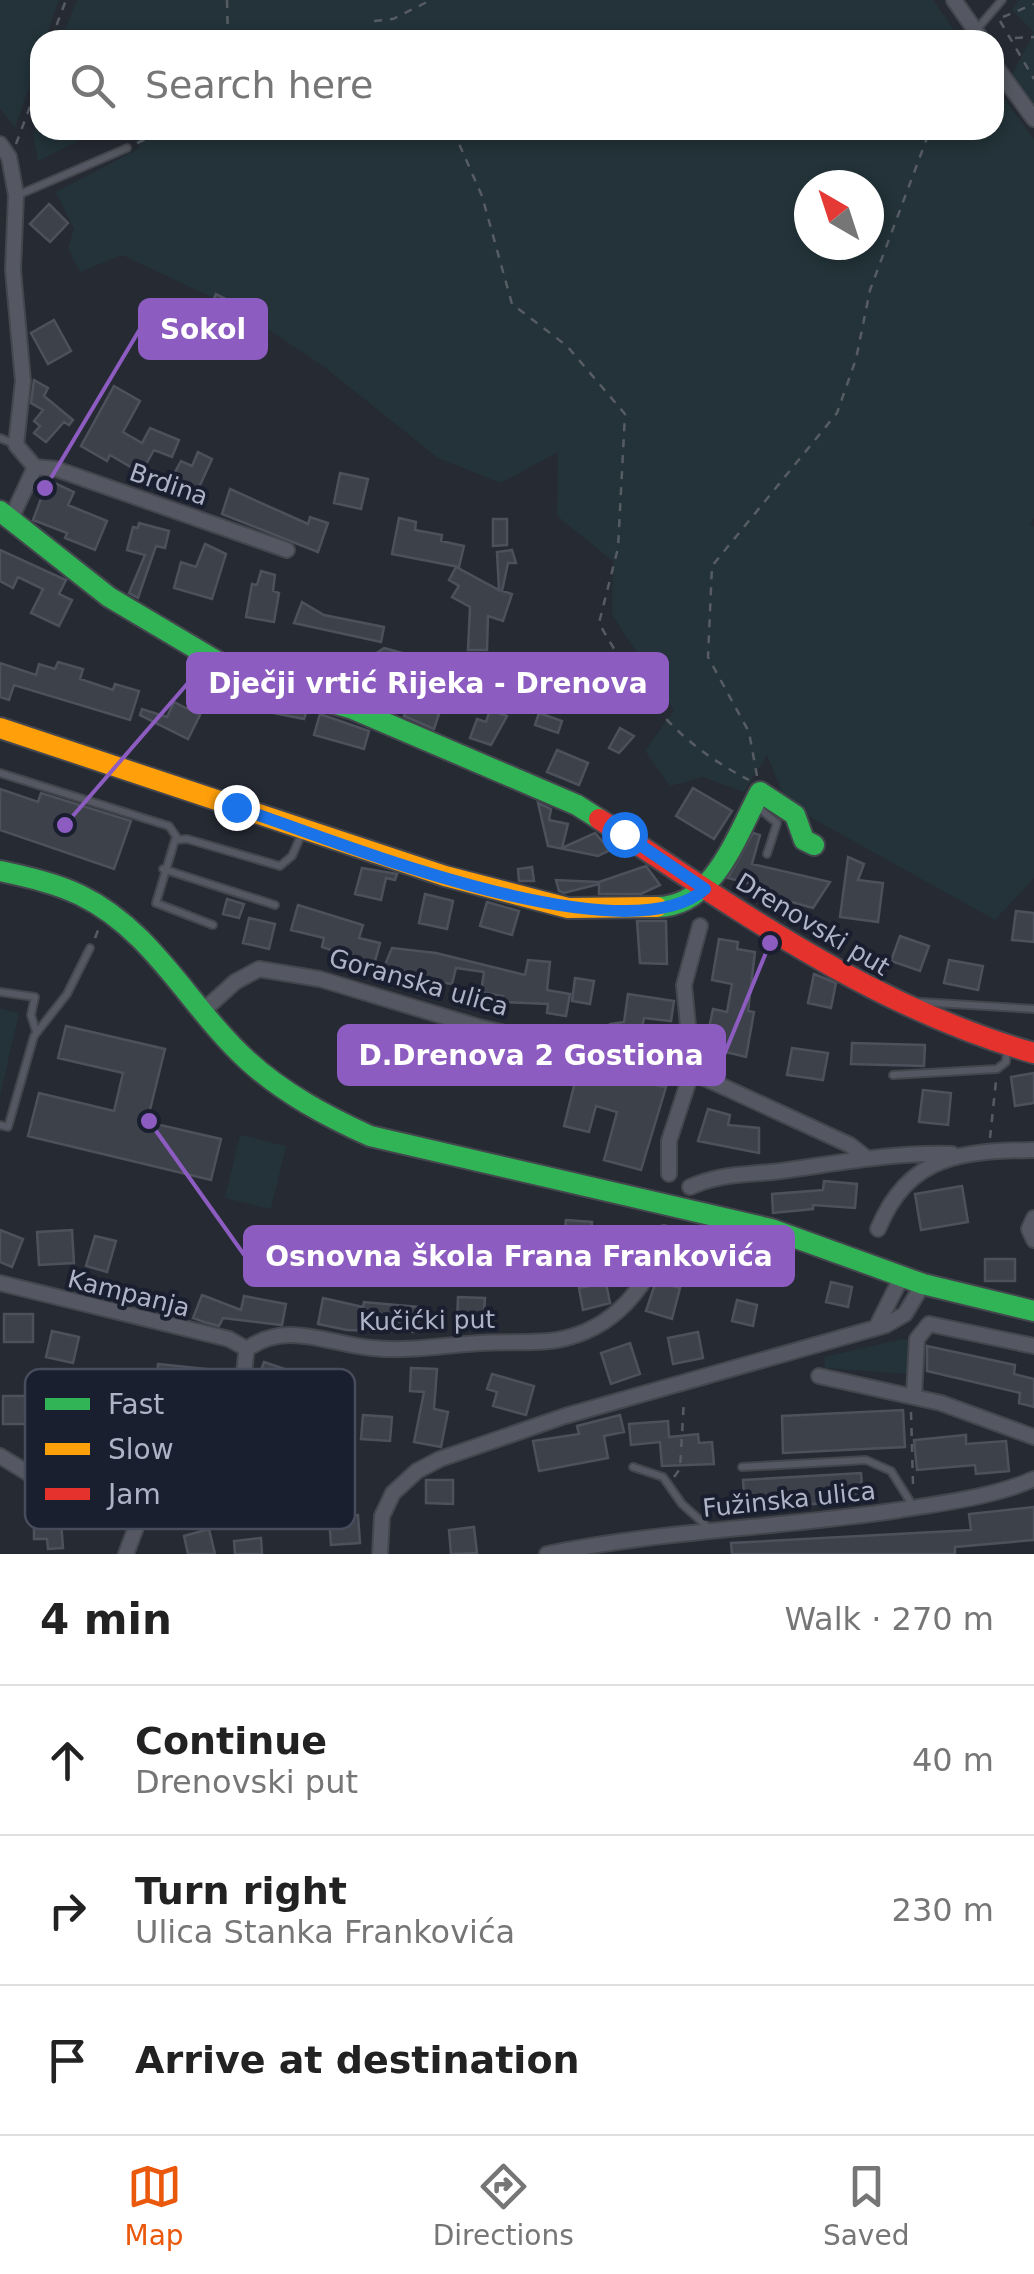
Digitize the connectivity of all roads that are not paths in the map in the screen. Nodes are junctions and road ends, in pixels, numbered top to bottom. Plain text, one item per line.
1 (954, 0) edge
2 (1002, 0) edge
3 (976, 30) edge
4 (982, 30) edge
5 (1004, 78) edge
6 (1034, 119) edge
7 (0, 144) edge
8 (126, 148) road end
9 (16, 196) junction
10 (0, 438) edge
11 (16, 445) junction
12 (35, 467) junction
13 (6, 515) edge
14 (287, 550) dead end
15 (251, 680) junction
16 (338, 682) dead end
17 (0, 728) edge
18 (0, 773) edge
19 (751, 803) junction
20 (304, 830) junction
21 (178, 839) junction
22 (814, 845) dead end
23 (767, 854) dead end
24 (163, 869) junction
25 (0, 871) edge
26 (705, 889) junction
27 (274, 905) dead end
28 (213, 925) dead end
29 (700, 926) dead end
30 (90, 948) dead end
31 (0, 992) edge
32 (911, 1008) junction
33 (1034, 1009) edge
34 (204, 1010) junction
35 (37, 1032) junction
36 (1007, 1046) junction
37 (1034, 1053) edge
38 (689, 1074) junction
39 (893, 1074) dead end
40 (0, 1125) edge
41 (1034, 1150) edge
42 (952, 1154) junction
43 (864, 1156) junction
44 (669, 1174) dead end
45 (690, 1187) dead end
46 (1034, 1218) edge
47 (878, 1229) dead end
48 (664, 1232) dead end
49 (1034, 1240) edge
50 (912, 1280) junction
51 (0, 1283) edge
52 (1034, 1310) edge
53 (877, 1326) junction
54 (1034, 1346) edge
55 (247, 1349) junction
56 (242, 1369) edge
57 (819, 1376) dead end
58 (912, 1396) junction
59 (1034, 1438) edge
60 (0, 1456) edge
61 (633, 1467) dead end
62 (742, 1467) dead end
63 (25, 1471) edge
64 (1034, 1479) edge
65 (914, 1507) junction
66 (136, 1529) edge
67 (711, 1530) junction
68 (128, 1553) edge
69 (380, 1554) edge
70 (546, 1554) edge

1 - 3 street
2 - 4 lane
5 - 6 street
7 - 9 street
8 - 9 lane
9 - 11 street
10 - 11 lane
11 - 12 street
12 - 13 street
12 - 14 street, Brdina
13 - 15 street, Drenovski put
15 - 16 lane
15 - 26 street, Drenovski put
17 - 20 street
18 - 21 lane
19 - 22 street
19 - 23 lane
19 - 26 street
20 - 21 lane
20 - 26 street
21 - 24 lane
24 - 27 lane
24 - 28 lane
25 - 34 street
26 - 32 street, Drenovski put
29 - 38 street
30 - 35 lane
31 - 35 lane
32 - 33 lane
32 - 36 street, Drenovski put
34 - 38 street, Goranska ulica
34 - 50 street
35 - 40 lane
36 - 37 street, Drenovski put
36 - 39 lane
38 - 43 street, Goranska ulica
38 - 44 street
41 - 42 street
42 - 43 street
42 - 47 street
43 - 45 street
46 - 49 street
48 - 55 street, Kučićki put
50 - 52 street
50 - 53 street
50 - 53 street
51 - 55 street, Kampanja
53 - 69 street
54 - 58 street
55 - 56 street
57 - 58 street
58 - 59 street
60 - 63 street
61 - 67 lane
62 - 65 lane
64 - 65 street, Fužinska ulica
65 - 67 street, Fužinska ulica
66 - 68 street
67 - 70 street, Fužinska ulica

